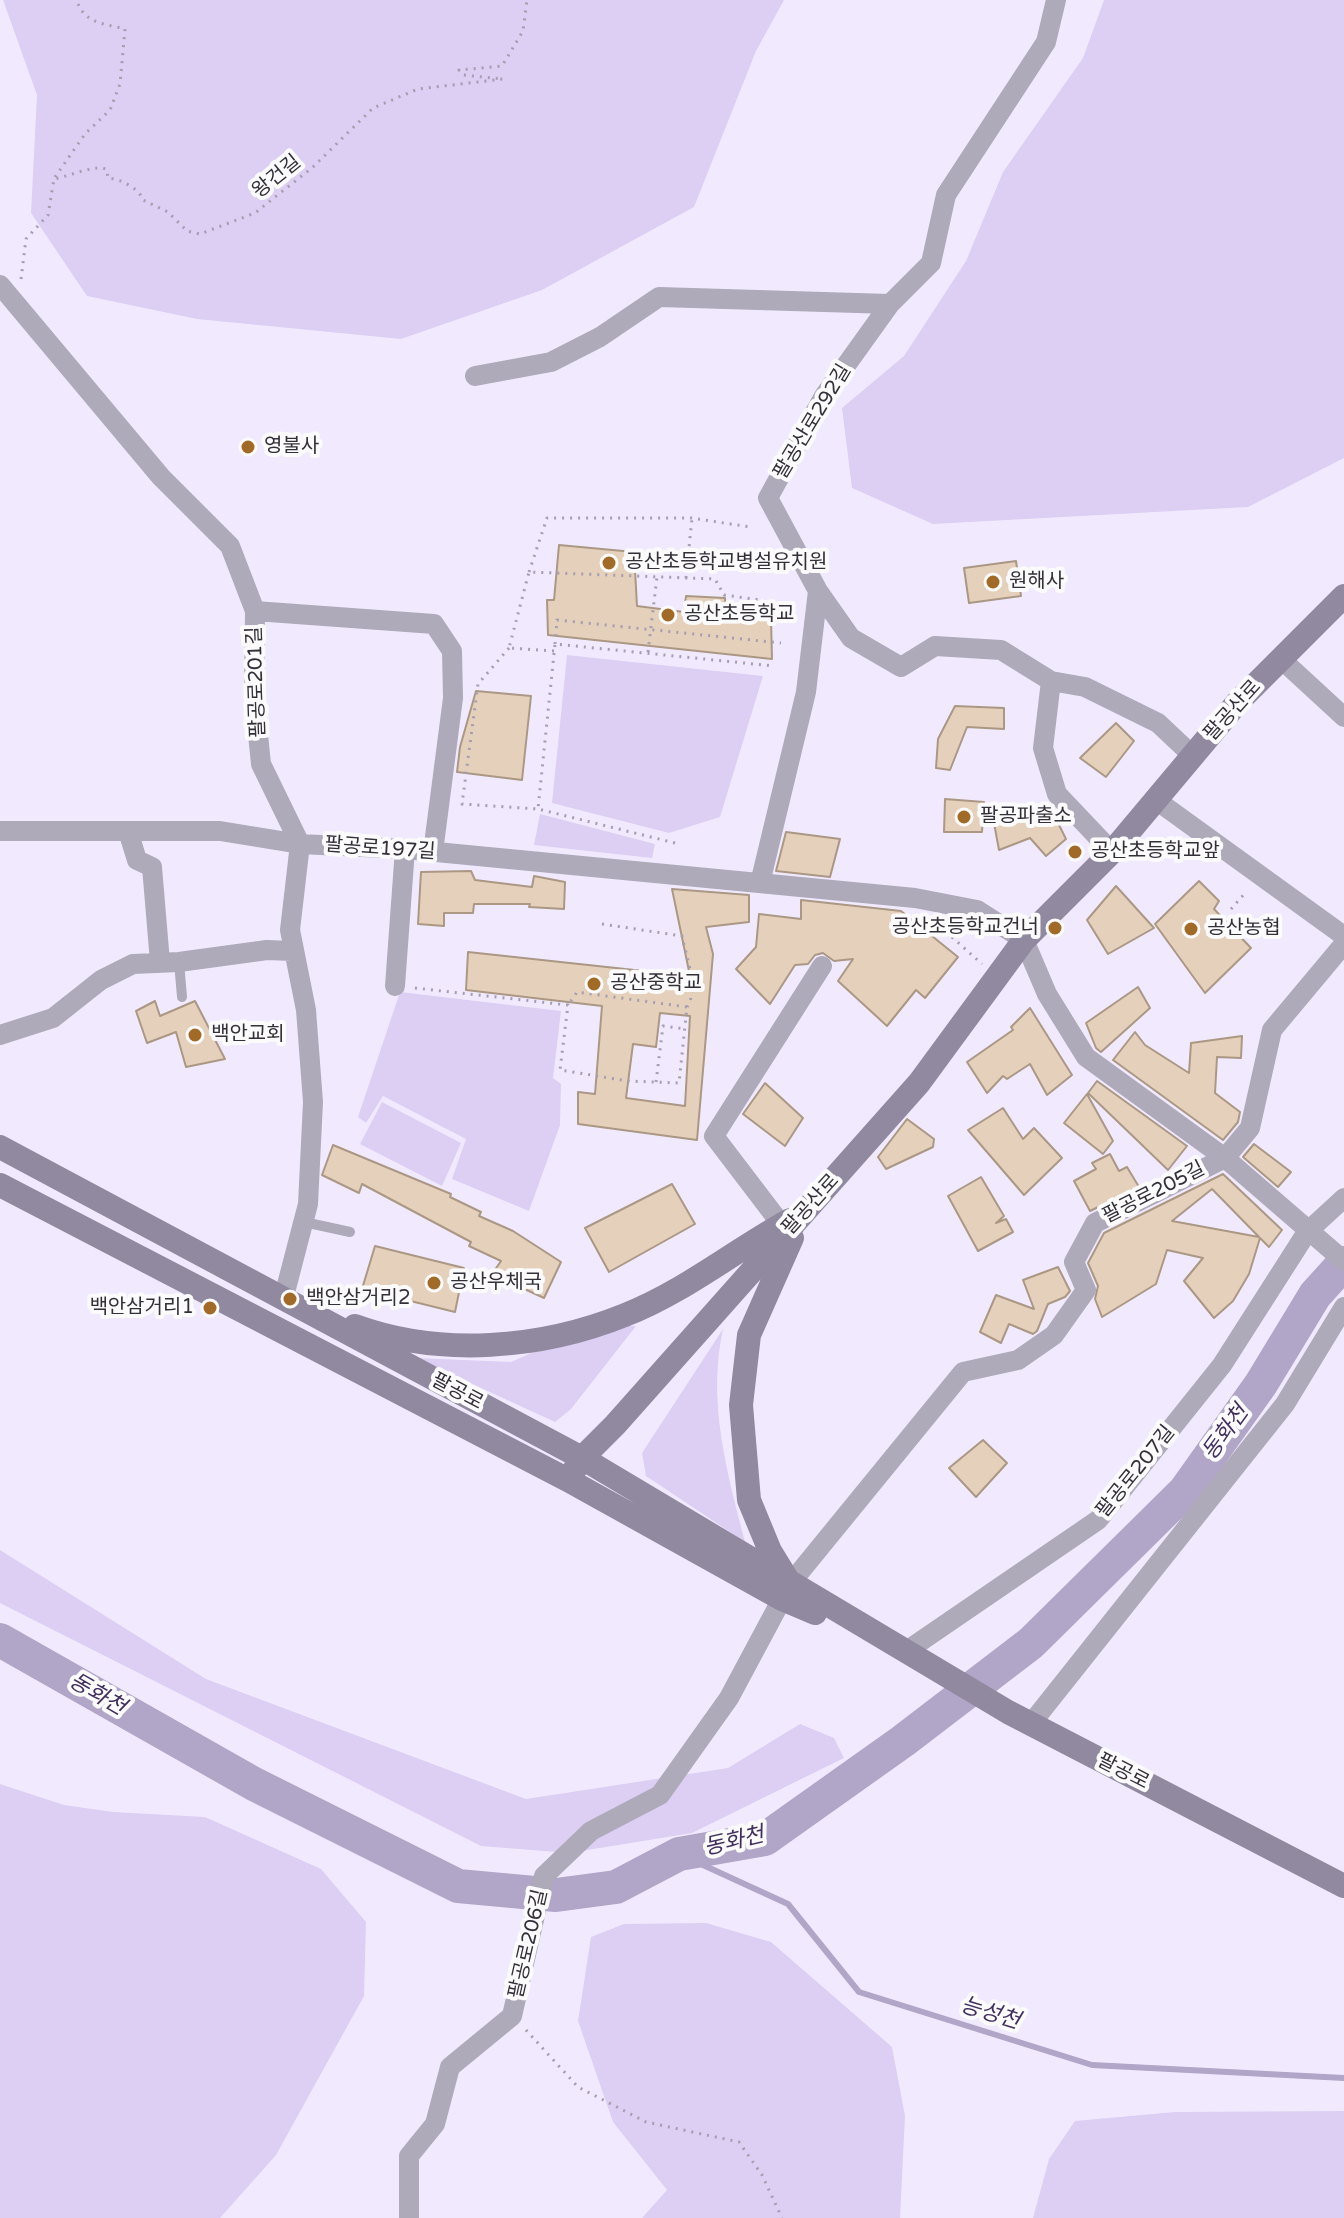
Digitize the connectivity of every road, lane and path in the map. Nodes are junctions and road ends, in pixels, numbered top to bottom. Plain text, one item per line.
1 (77, 0) edge
2 (527, 0) edge
3 (1056, 0) edge
4 (54, 179) junction
5 (0, 285) edge
6 (890, 304) junction
7 (18, 307) junction
8 (475, 376) dead end
9 (692, 518) junction
10 (750, 527) dead end
11 (529, 572) junction
12 (657, 577) junction
13 (686, 578) junction
14 (818, 591) junction
15 (1344, 596) edge
16 (790, 604) dead end
17 (255, 611) junction
18 (781, 643) dead end
19 (555, 644) junction
20 (509, 648) junction
21 (554, 651) junction
22 (648, 654) junction
23 (1281, 659) junction
24 (774, 666) dead end
25 (1051, 681) junction
26 (1344, 717) edge
27 (1193, 756) junction
28 (1156, 800) junction
29 (538, 809) junction
30 (0, 831) edge
31 (128, 831) junction
32 (675, 843) dead end
33 (300, 844) junction
34 (405, 849) junction
35 (433, 852) junction
36 (1112, 852) junction
37 (1267, 881) junction
38 (760, 883) junction
39 (907, 898) junction
40 (1231, 909) dead end
41 (602, 924) dead end
42 (1344, 936) edge
43 (1024, 940) junction
44 (1344, 944) edge
45 (292, 951) junction
46 (170, 962) junction
47 (822, 966) dead end
48 (997, 977) junction
49 (395, 986) joint
50 (182, 997) dead end
51 (568, 1005) junction
52 (687, 1007) junction
53 (685, 1029) junction
54 (0, 1035) edge
55 (656, 1082) junction
56 (0, 1147) edge
57 (1225, 1158) junction
58 (0, 1185) edge
59 (1344, 1198) edge
60 (806, 1211) junction
61 (304, 1222) junction
62 (781, 1224) junction
63 (350, 1232) dead end
64 (1312, 1234) junction
65 (1344, 1261) edge
66 (283, 1300) junction
67 (1344, 1307) edge
68 (582, 1458) junction
69 (568, 1480) junction
70 (786, 1592) junction
71 (905, 1652) junction
72 (1030, 1725) junction
73 (1344, 1886) edge
74 (512, 2016) junction
75 (409, 2218) edge
76 (782, 2218) edge

1 - 4 path
2 - 4 path, 왕건길
3 - 6 street, 팔공산로292길
4 - 7 path
5 - 7 street, 팔공로201길
6 - 8 street
6 - 14 street, 팔공산로292길
7 - 17 street, 팔공로201길
9 - 10 path
9 - 11 path
9 - 13 path
11 - 12 path
11 - 20 path
12 - 13 path
12 - 22 path
13 - 16 path
14 - 25 street, 팔공산로292길
14 - 38 street
15 - 23 main road, 팔공산로
17 - 33 street, 팔공로201길
17 - 35 street
18 - 19 path
19 - 21 path
19 - 22 path
20 - 21 path
20 - 29 path
21 - 29 path
22 - 24 path
23 - 26 street
23 - 27 main road, 팔공산로
25 - 27 street, 팔공산로292길
25 - 36 street
27 - 28 main road, 팔공산로
28 - 36 main road, 팔공산로
28 - 37 street
29 - 32 path
30 - 31 street, 팔공로197길
31 - 33 street, 팔공로197길
31 - 46 street
33 - 34 street, 팔공로197길
33 - 45 street
34 - 35 street, 팔공로197길
34 - 49 street
35 - 38 street, 팔공로197길
36 - 43 main road, 팔공산로
37 - 40 path
37 - 42 street
38 - 39 street, 팔공로197길
39 - 43 street, 팔공로197길
39 - 48 path
41 - 52 path
43 - 48 main road, 팔공산로
43 - 57 street
44 - 57 street, 팔공로205길
45 - 46 street
45 - 61 street
46 - 50 lane
46 - 54 street
47 - 62 street
48 - 60 main road, 팔공산로
49 - 51 path
51 - 52 path
51 - 55 path
52 - 53 path
53 - 55 path
53 - 55 path
56 - 66 main road, 팔공로
57 - 64 street
57 - 70 street, 팔공로205길
58 - 69 main road, 팔공로
59 - 64 street, 팔공로207길
60 - 62 main road
60 - 68 main road, 팔공산로
60 - 70 main road
61 - 63 lane
61 - 66 street
62 - 66 main road
64 - 65 street
64 - 71 street, 팔공로207길
66 - 68 main road, 팔공로
67 - 72 street
68 - 69 main road, 팔공산로
68 - 70 main road, 팔공로
69 - 70 main road, 팔공로
70 - 71 main road, 팔공로
70 - 74 street, 팔공로206길
71 - 72 main road, 팔공로
72 - 73 main road, 팔공로
74 - 75 street, 팔공로206길
74 - 76 path

